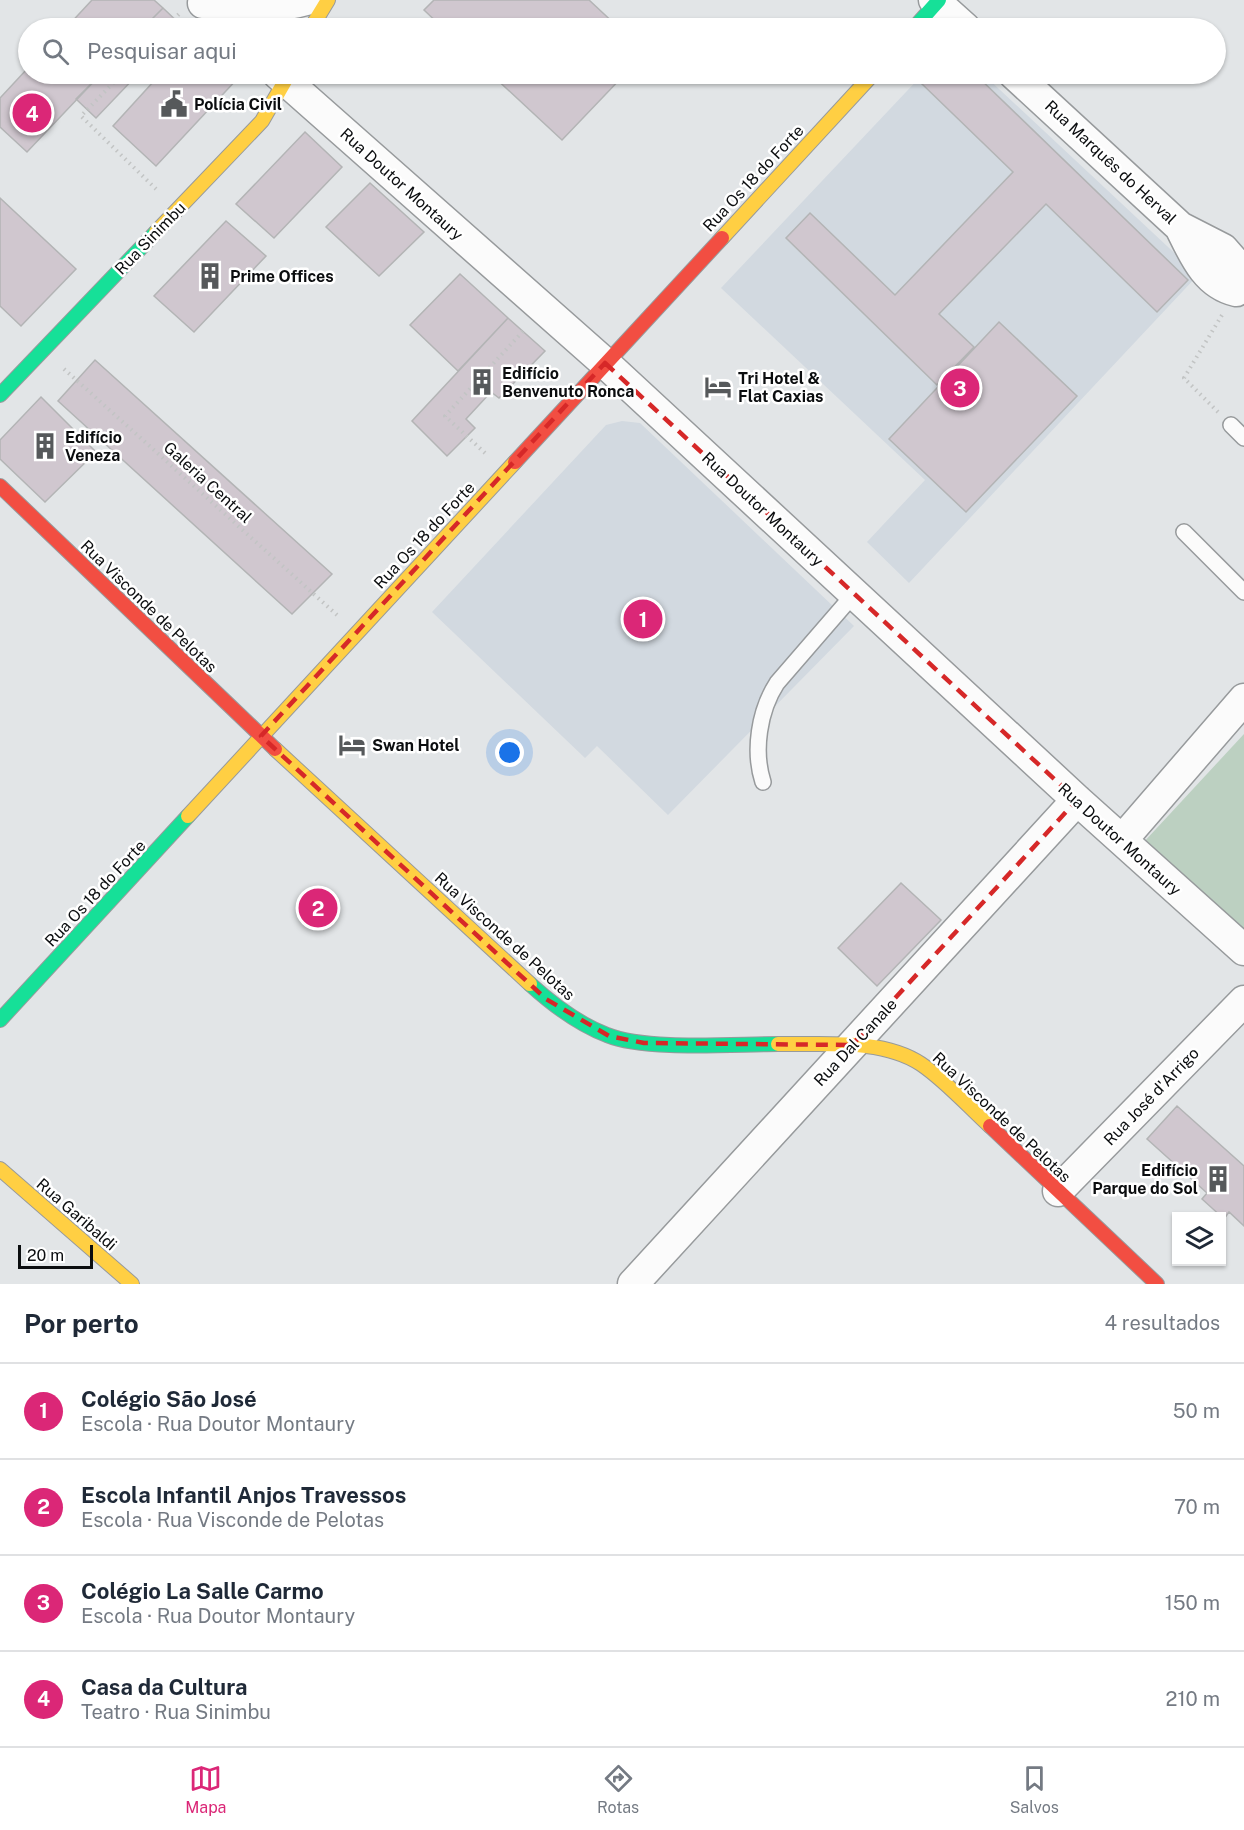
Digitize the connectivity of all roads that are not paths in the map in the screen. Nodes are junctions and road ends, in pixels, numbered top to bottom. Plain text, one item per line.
1 (306, 0) edge
2 (328, 0) edge
3 (937, 1) edge
4 (201, 2) edge
5 (219, 18) edge
6 (317, 18) edge
7 (923, 18) edge
8 (955, 18) edge
9 (280, 84) edge
10 (293, 84) edge
11 (864, 84) edge
12 (1025, 84) edge
13 (1236, 291) road end
14 (605, 363) junction
15 (0, 395) edge
16 (1231, 425) road end
17 (1244, 438) edge
18 (0, 486) edge
19 (1184, 532) dead end
20 (1244, 592) edge
21 (854, 594) junction
22 (1244, 699) edge
23 (261, 736) junction
24 (763, 782) dead end
25 (1077, 800) junction
26 (1122, 840) junction
27 (1244, 950) edge
28 (1244, 1001) edge
29 (0, 1020) edge
30 (852, 1044) junction
31 (0, 1169) edge
32 (1058, 1191) junction
33 (132, 1284) edge
34 (633, 1284) edge
35 (1157, 1284) edge

1 - 4 street
2 - 6 main road
3 - 7 main road
3 - 8 street
4 - 5 street
9 - 15 main road, Rua Sinimbu
10 - 14 street, Rua Doutor Montaury
11 - 14 main road, Rua Os 18 do Forte
12 - 13 street, Rua Marquês do Herval
14 - 21 street, Rua Doutor Montaury
14 - 23 main road, Rua Os 18 do Forte
16 - 17 lane
18 - 23 main road, Rua Visconde de Pelotas
19 - 20 lane
21 - 24 lane
21 - 25 street, Rua Doutor Montaury
22 - 26 street
23 - 29 main road, Rua Os 18 do Forte
23 - 30 main road, Rua Visconde de Pelotas
25 - 26 street, Rua Doutor Montaury
25 - 30 street, Rua Dal Canale
26 - 27 street, Rua Doutor Montaury
28 - 32 street, Rua José d'Arrigo
30 - 32 main road, Rua Visconde de Pelotas
30 - 34 street, Rua Dal Canale
31 - 33 main road, Rua Garibaldi
32 - 35 main road, Rua Visconde de Pelotas

